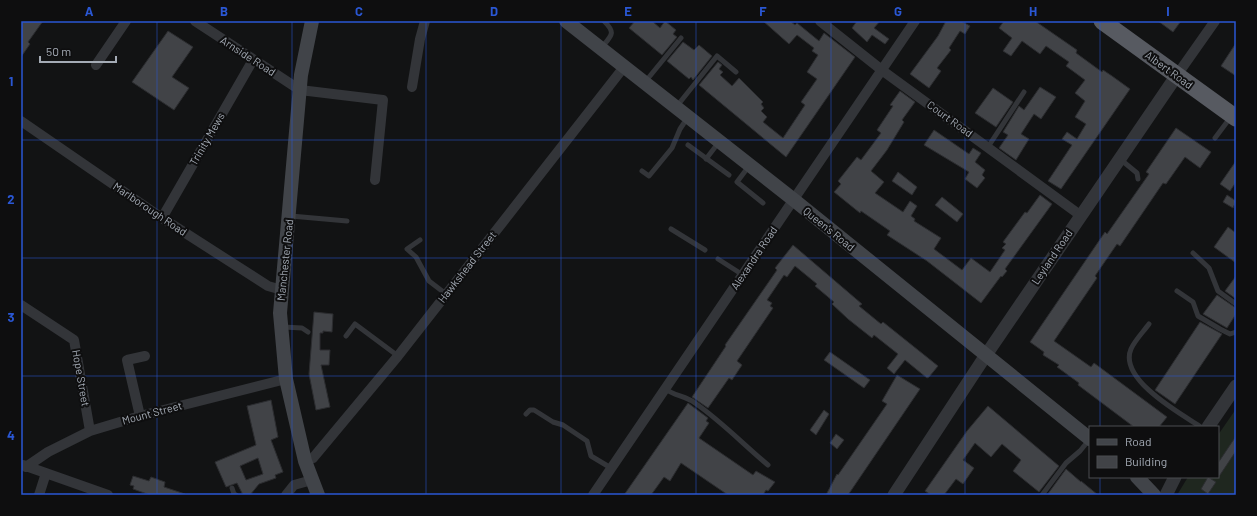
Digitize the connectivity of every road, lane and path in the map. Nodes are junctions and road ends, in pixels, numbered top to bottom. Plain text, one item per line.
1 (126, 21) edge
2 (196, 21) edge
3 (312, 21) edge
4 (425, 21) edge
5 (566, 21) edge
6 (604, 21) edge
7 (820, 21) edge
8 (915, 21) edge
9 (1102, 21) edge
10 (1215, 21) edge
11 (681, 38) dead end
12 (601, 49) junction
13 (253, 60) junction
14 (96, 65) dead end
15 (624, 67) junction
16 (883, 71) junction
17 (736, 72) dead end
18 (1176, 75) junction
19 (644, 82) junction
20 (412, 87) dead end
21 (300, 90) junction
22 (1024, 92) dead end
23 (676, 107) junction
24 (688, 116) junction
25 (1234, 117) edge
26 (21, 121) edge
27 (1215, 138) dead end
28 (719, 142) junction
29 (688, 145) dead end
30 (988, 147) junction
31 (1119, 158) junction
32 (706, 159) junction
33 (750, 165) junction
34 (642, 171) dead end
35 (729, 175) dead end
36 (1138, 179) dead end
37 (375, 180) dead end
38 (794, 200) junction
39 (763, 203) dead end
40 (290, 216) junction
41 (1080, 216) junction
42 (162, 218) junction
43 (347, 221) dead end
44 (671, 228) dead end
45 (420, 240) dead end
46 (705, 250) dead end
47 (1193, 253) dead end
48 (718, 259) dead end
49 (743, 275) junction
50 (282, 290) junction
51 (1177, 291) dead end
52 (446, 294) junction
53 (1236, 304) edge
54 (21, 305) edge
55 (1149, 324) dead end
56 (280, 327) junction
57 (308, 332) dead end
58 (1236, 332) edge
59 (346, 336) dead end
60 (986, 355) junction
61 (145, 356) dead end
62 (398, 356) junction
63 (286, 379) junction
64 (1236, 386) edge
65 (665, 389) junction
66 (526, 414) dead end
67 (140, 416) junction
68 (1200, 426) edge
69 (1209, 426) edge
70 (90, 431) junction
71 (1089, 438) edge
72 (1089, 440) edge
73 (305, 461) junction
74 (768, 465) dead end
75 (24, 466) edge
76 (611, 468) junction
77 (46, 474) junction
78 (1138, 478) edge
79 (1174, 478) edge
80 (312, 480) junction
81 (232, 488) dead end
82 (102, 494) edge
83 (39, 495) edge
84 (236, 495) edge
85 (286, 495) edge
86 (318, 495) edge
87 (593, 495) edge
88 (894, 495) edge
89 (1042, 495) edge
90 (1154, 495) edge
91 (1166, 495) edge

1 - 14 street
2 - 13 street, Arnside Road
3 - 21 main road, Manchester Road
4 - 20 street
5 - 12 main road, Queen's Road
6 - 12 lane
7 - 16 street, Court Road
8 - 16 street, Alexandra Road
9 - 18 highway, Albert Road
10 - 18 street, Leyland Road
11 - 19 lane
12 - 15 main road, Queen's Road
13 - 21 street, Arnside Road
13 - 42 street, Trinity Mews
15 - 19 main road, Queen's Road
15 - 52 street, Hawkshead Street
16 - 30 street, Court Road
16 - 38 street, Alexandra Road
17 - 23 lane
18 - 25 highway, Albert Road
18 - 31 street, Leyland Road
19 - 23 main road, Queen's Road
21 - 37 street
21 - 40 main road, Manchester Road
22 - 30 lane
23 - 24 main road, Queen's Road
24 - 28 main road, Queen's Road
24 - 34 lane
25 - 27 lane
26 - 42 street, Marlborough Road
28 - 32 lane
28 - 33 main road, Queen's Road
29 - 32 lane
30 - 41 street, Court Road
31 - 36 lane
31 - 41 street, Leyland Road
32 - 35 lane
33 - 38 main road, Queen's Road
33 - 39 lane
38 - 49 street, Alexandra Road
38 - 60 main road, Queen's Road
40 - 43 lane
40 - 50 main road, Manchester Road
41 - 60 street, Leyland Road
42 - 50 street, Marlborough Road
44 - 46 lane
45 - 52 lane
47 - 53 lane
48 - 49 lane
49 - 65 street, Alexandra Road
50 - 56 main road, Manchester Road
51 - 58 lane
52 - 62 street, Hawkshead Street
54 - 70 street, Hope Street
55 - 68 lane
56 - 57 lane
56 - 63 main road, Manchester Road
59 - 62 lane
60 - 71 main road, Queen's Road
60 - 88 street, Leyland Road
61 - 67 street
62 - 73 street, Hawkshead Street
63 - 67 street, Mount Street
63 - 73 main road, Manchester Road
64 - 69 street
65 - 74 lane
65 - 76 street, Alexandra Road
66 - 76 lane
67 - 70 street, Mount Street
70 - 75 street, Mount Street
72 - 89 lane
73 - 80 main road, Manchester Road
75 - 77 street
76 - 87 street, Alexandra Road
77 - 82 street
77 - 83 street
78 - 90 main road
79 - 91 street
80 - 85 street
80 - 86 main road, Manchester Road
81 - 84 lane

